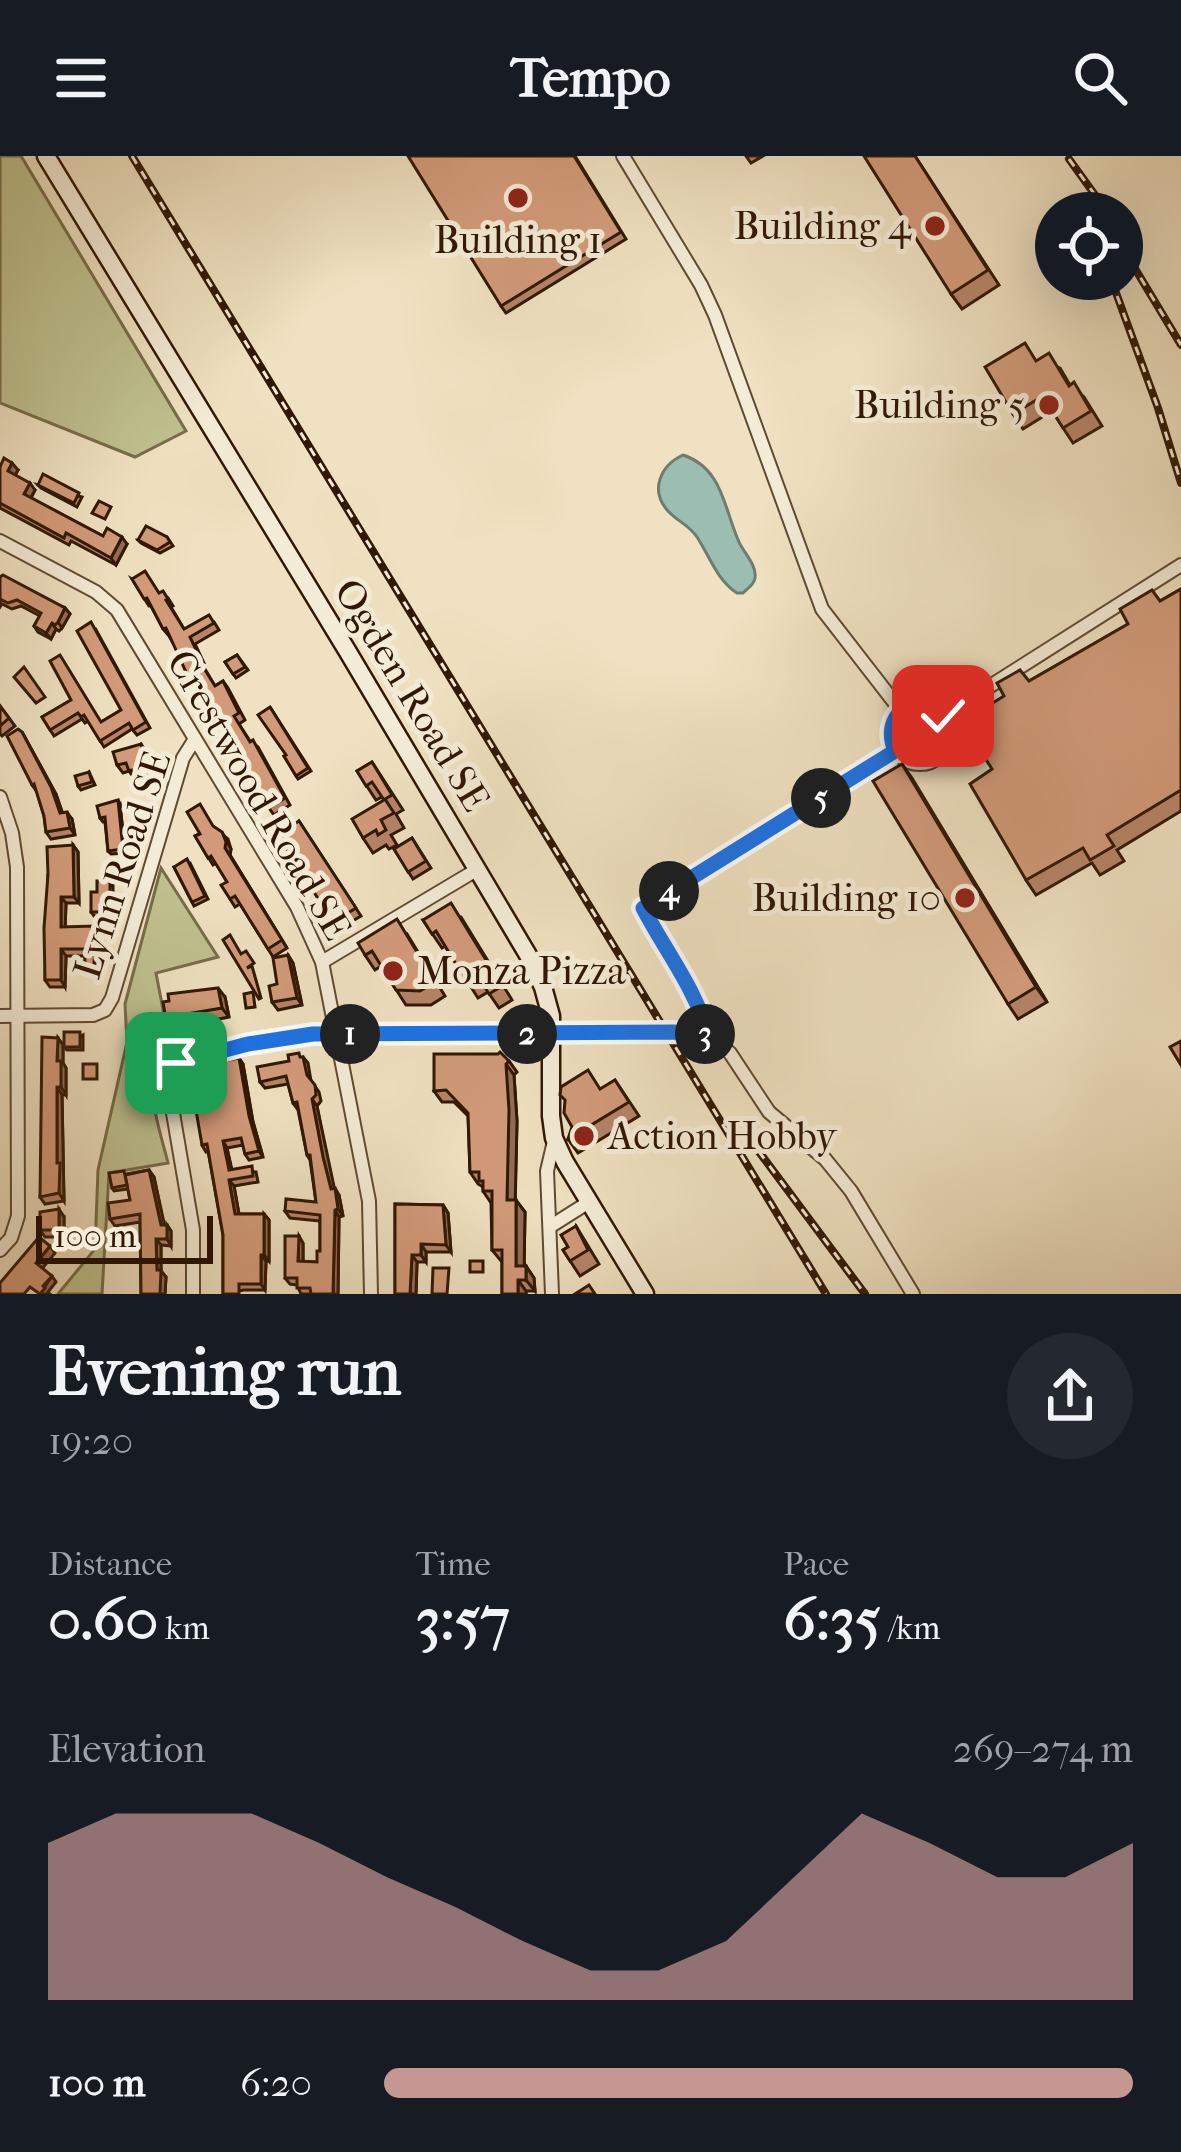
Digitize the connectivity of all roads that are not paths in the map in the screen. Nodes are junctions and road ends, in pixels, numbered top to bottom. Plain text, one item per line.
1 (46, 156) edge
2 (622, 156) edge
3 (0, 541) edge
4 (1181, 565) edge
5 (901, 711) junction
6 (943, 716) junction
7 (195, 740) junction
8 (895, 751) junction
9 (0, 797) edge
10 (478, 869) junction
11 (322, 962) junction
12 (0, 1016) edge
13 (17, 1016) junction
14 (334, 1034) junction
15 (552, 1034) junction
16 (708, 1034) junction
17 (554, 1138) junction
18 (589, 1202) junction
19 (551, 1226) junction
20 (0, 1250) edge
21 (194, 1294) edge
22 (370, 1294) edge
23 (553, 1294) edge
24 (645, 1294) edge
25 (913, 1294) edge

1 - 10 street, Ogden Road SE
2 - 5 street
3 - 7 street, Crestwood Road SE
4 - 6 street
5 - 6 street
5 - 8 street
6 - 8 street
7 - 11 street, Crestwood Road SE
7 - 13 street, Lynn Road SE
8 - 16 street
9 - 13 street
10 - 11 street
10 - 15 street, Ogden Road SE
11 - 14 street, Crestwood Road SE
12 - 13 street
13 - 20 street
14 - 15 street
14 - 21 street
14 - 22 street, Crestwood Road SE
15 - 16 street
15 - 17 street, Ogden Road SE
16 - 25 street
17 - 18 street, Ogden Road SE
17 - 19 street
18 - 19 street
18 - 24 street, Ogden Road SE
19 - 23 street

